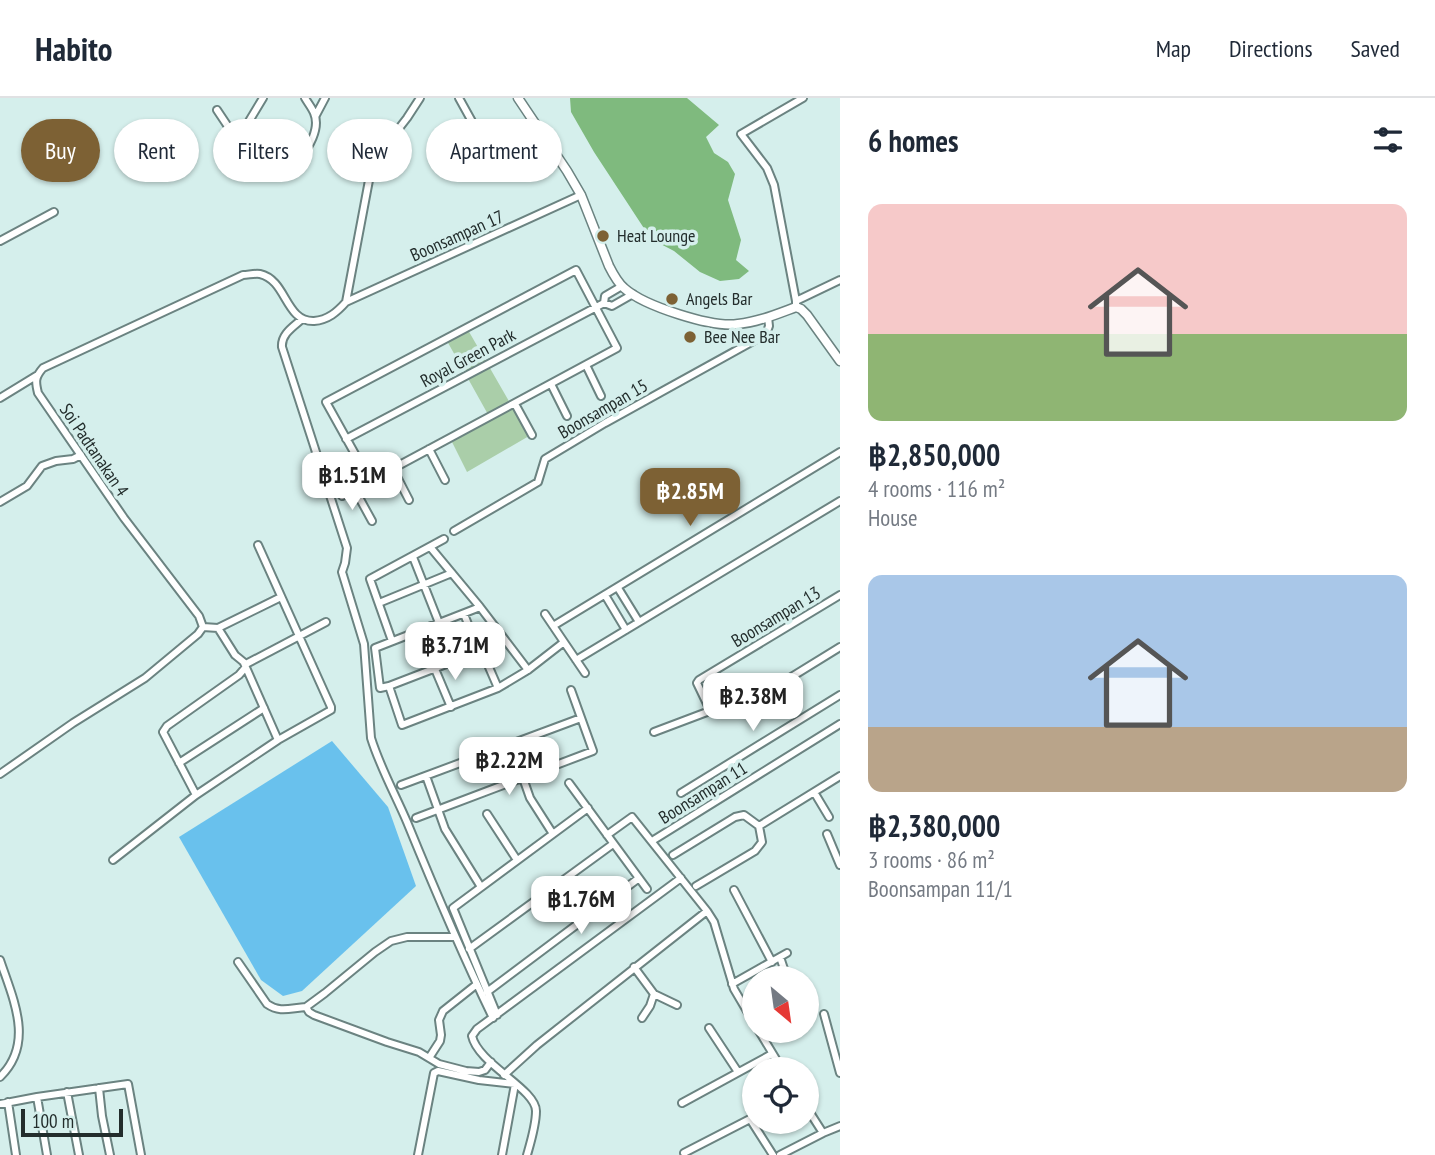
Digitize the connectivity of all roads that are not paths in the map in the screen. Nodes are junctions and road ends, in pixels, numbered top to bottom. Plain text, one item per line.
1 (262, 98) edge
2 (305, 98) edge
3 (325, 98) edge
4 (420, 98) edge
5 (459, 98) edge
6 (518, 98) edge
7 (803, 98) edge
8 (217, 110) dead end
9 (316, 115) junction
10 (223, 119) edge
11 (250, 119) edge
12 (471, 119) edge
13 (313, 139) edge
14 (581, 195) junction
15 (54, 212) dead end
16 (0, 241) edge
17 (840, 280) edge
18 (622, 286) junction
19 (632, 294) junction
20 (346, 302) junction
21 (604, 303) junction
22 (796, 304) junction
23 (595, 308) junction
24 (768, 317) junction
25 (302, 319) junction
26 (840, 361) edge
27 (586, 365) junction
28 (36, 376) junction
29 (551, 384) junction
30 (601, 396) dead end
31 (0, 398) edge
32 (515, 404) junction
33 (567, 416) dead end
34 (531, 435) dead end
35 (346, 439) junction
36 (429, 449) junction
37 (840, 452) edge
38 (81, 455) junction
39 (393, 469) junction
40 (445, 480) dead end
41 (370, 481) junction
42 (355, 489) junction
43 (342, 496) dead end
44 (409, 500) dead end
45 (840, 500) edge
46 (0, 502) edge
47 (372, 521) dead end
48 (454, 531) dead end
49 (444, 539) dead end
50 (258, 545) dead end
51 (431, 548) junction
52 (413, 557) junction
53 (452, 573) junction
54 (424, 584) junction
55 (618, 588) junction
56 (605, 595) junction
57 (840, 595) edge
58 (281, 597) junction
59 (379, 603) junction
60 (480, 607) junction
61 (464, 614) junction
62 (545, 614) dead end
63 (327, 622) dead end
64 (639, 622) junction
65 (439, 623) junction
66 (553, 626) junction
67 (203, 627) junction
68 (218, 628) junction
69 (626, 630) junction
70 (417, 632) junction
71 (299, 636) junction
72 (392, 641) junction
73 (506, 641) junction
74 (564, 642) junction
75 (840, 647) edge
76 (481, 652) junction
77 (576, 660) junction
78 (245, 666) junction
79 (433, 669) junction
80 (528, 670) junction
81 (585, 673) dead end
82 (389, 686) junction
83 (498, 688) junction
84 (571, 691) dead end
85 (840, 695) edge
86 (747, 705) dead end
87 (450, 707) junction
88 (264, 708) junction
89 (581, 718) junction
90 (840, 724) edge
91 (654, 732) dead end
92 (278, 740) junction
93 (179, 763) junction
94 (0, 774) edge
95 (426, 776) junction
96 (840, 776) edge
97 (523, 778) junction
98 (569, 783) dead end
99 (401, 785) dead end
100 (814, 792) junction
101 (681, 793) dead end
102 (196, 795) junction
103 (587, 808) junction
104 (438, 809) junction
105 (487, 814) dead end
106 (829, 817) dead end
107 (416, 818) dead end
108 (759, 826) junction
109 (553, 834) junction
110 (827, 834) dead end
111 (607, 835) junction
112 (652, 841) junction
113 (614, 844) junction
114 (673, 855) dead end
115 (113, 860) dead end
116 (517, 860) junction
117 (840, 865) edge
118 (639, 878) junction
119 (681, 878) junction
120 (696, 886) dead end
121 (481, 887) junction
122 (647, 889) dead end
123 (734, 890) dead end
124 (707, 911) junction
125 (454, 937) junction
126 (470, 949) junction
127 (787, 953) dead end
128 (780, 957) junction
129 (0, 960) edge
130 (238, 962) dead end
131 (772, 962) junction
132 (783, 966) edge
133 (634, 967) junction
134 (733, 984) junction
135 (477, 985) junction
136 (487, 992) junction
137 (654, 994) junction
138 (742, 1001) edge
139 (677, 1005) dead end
140 (306, 1007) junction
141 (824, 1014) dead end
142 (495, 1017) junction
143 (642, 1018) dead end
144 (709, 1028) dead end
145 (766, 1043) edge
146 (772, 1054) junction
147 (774, 1057) edge
148 (429, 1058) junction
149 (491, 1062) junction
150 (738, 1072) junction
151 (840, 1073) edge
152 (504, 1075) junction
153 (0, 1077) edge
154 (515, 1084) junction
155 (99, 1088) junction
156 (66, 1092) junction
157 (37, 1097) junction
158 (4, 1103) edge
159 (682, 1103) dead end
160 (840, 1126) edge
161 (819, 1128) edge
162 (822, 1133) junction
163 (684, 1153) dead end
164 (16, 1155) edge
165 (47, 1155) edge
166 (79, 1155) edge
167 (110, 1155) edge
168 (141, 1155) edge
169 (418, 1155) edge
170 (502, 1155) edge
171 (527, 1155) edge
172 (773, 1155) edge
173 (780, 1155) edge

1 - 11 street
2 - 9 street
3 - 9 street
4 - 20 street
5 - 12 street
6 - 14 street
7 - 22 street
8 - 10 street
9 - 13 street
14 - 18 street
14 - 20 street, Boonsampan 17
15 - 16 street
17 - 22 street
18 - 19 street
18 - 21 street, Royal Green Park
19 - 21 street, Royal Green Park
19 - 24 street
20 - 25 street
21 - 23 street, Royal Green Park
22 - 24 street
22 - 26 street
23 - 27 street
23 - 35 street, Royal Green Park
23 - 35 street
24 - 48 street, Boonsampan 15
25 - 28 street
25 - 125 street
27 - 29 street
27 - 30 street
28 - 31 street
28 - 38 street, Soi Padtanakan 4
29 - 32 street
29 - 33 street
32 - 34 street
32 - 36 street
35 - 41 street
36 - 39 street
36 - 40 street
37 - 55 street
38 - 46 street
38 - 67 street, Soi Padtanakan 4
39 - 41 street
39 - 44 street
41 - 42 street
42 - 43 street
42 - 47 street
45 - 64 street
49 - 51 street
50 - 58 street
51 - 52 street
51 - 53 street
52 - 54 street
52 - 59 street
53 - 54 street
53 - 60 street
54 - 59 street
54 - 65 street
55 - 56 street
55 - 64 street
56 - 66 street
56 - 69 street
57 - 91 street, Boonsampan 13
58 - 68 street
58 - 71 street
59 - 72 street
60 - 61 street
60 - 73 street
61 - 65 street
61 - 76 street
62 - 66 street
63 - 71 street
64 - 69 street
65 - 70 street
66 - 74 street
67 - 68 street
67 - 94 street
68 - 78 street
69 - 77 street
70 - 72 street
70 - 79 street
71 - 78 street
71 - 92 street
72 - 82 street
73 - 76 street
73 - 80 street
74 - 77 street
74 - 80 street
75 - 86 street
76 - 79 street
76 - 83 street
77 - 81 street
78 - 88 street
78 - 93 street
79 - 82 street
79 - 87 street
80 - 83 street
82 - 87 street
83 - 87 street
84 - 89 street
85 - 101 street
88 - 92 street
88 - 93 street
89 - 95 street
89 - 97 street
90 - 112 street, Boonsampan 11
92 - 102 street
93 - 102 street
95 - 99 street
95 - 104 street
96 - 100 street
97 - 104 street
97 - 109 street
98 - 103 street
100 - 106 street
100 - 108 street
102 - 115 street
103 - 109 street
103 - 111 street
104 - 107 street
104 - 121 street
105 - 116 street
108 - 114 street
108 - 120 street
109 - 116 street
110 - 117 street
111 - 112 street
111 - 113 street
112 - 119 street
113 - 118 street
113 - 126 street
116 - 121 street
118 - 122 street
118 - 136 street
119 - 124 street
119 - 142 street
121 - 126 street
123 - 131 street
124 - 133 street
124 - 134 street
125 - 135 street
125 - 140 street
126 - 136 street
127 - 128 street
128 - 131 street
128 - 132 street
129 - 153 street
130 - 140 street
131 - 134 street
133 - 137 street
133 - 152 street
134 - 138 street
135 - 142 street
135 - 148 street
136 - 142 street
137 - 139 street
137 - 143 street
140 - 148 street
141 - 151 street
142 - 149 street
144 - 150 street
145 - 146 street
146 - 147 street
146 - 150 street
148 - 149 street
149 - 152 street
150 - 159 street
152 - 154 street
154 - 169 street
154 - 170 street
154 - 171 street
155 - 156 street
155 - 167 street
155 - 168 street
156 - 157 street
156 - 166 street
157 - 158 street
157 - 165 street
158 - 164 street
160 - 162 street
161 - 162 street
162 - 173 street
163 - 172 street

